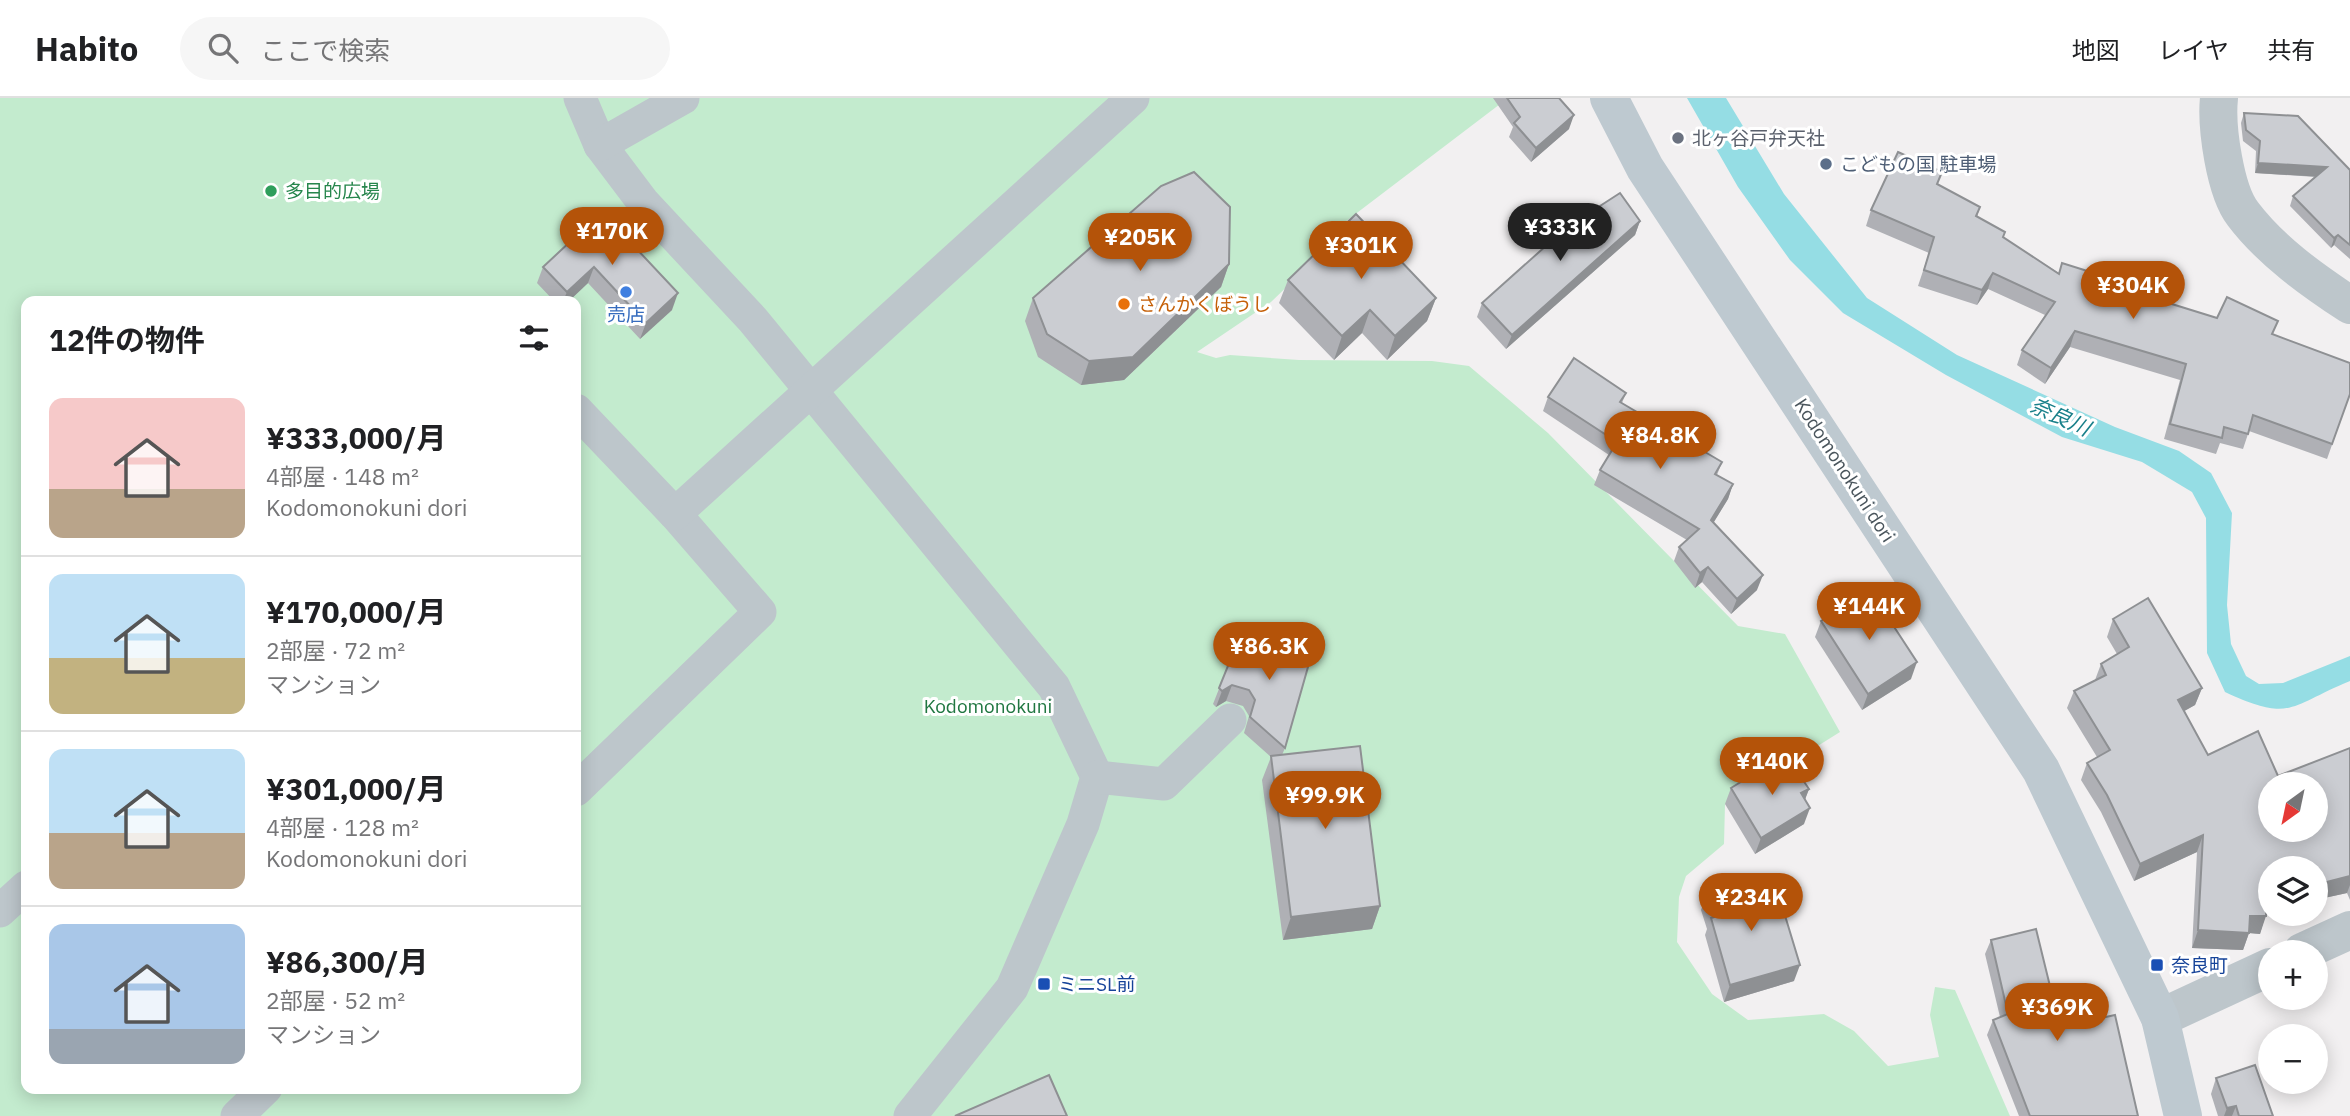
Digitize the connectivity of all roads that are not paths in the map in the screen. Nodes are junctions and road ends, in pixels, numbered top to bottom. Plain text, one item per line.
1 (580, 98) edge
2 (683, 98) edge
3 (1133, 98) edge
4 (1609, 98) edge
5 (2219, 98) edge
6 (600, 145) junction
7 (2350, 306) edge
8 (811, 389) junction
9 (581, 416) edge
10 (675, 514) junction
11 (1230, 720) dead end
12 (1097, 777) junction
13 (581, 785) edge
14 (21, 892) edge
15 (0, 911) edge
16 (2350, 930) edge
17 (2328, 940) edge
18 (2258, 973) edge
19 (2160, 1018) junction
20 (260, 1094) edge
21 (237, 1116) edge
22 (911, 1116) edge
23 (2183, 1116) edge

1 - 6 street
2 - 6 street
3 - 8 street
4 - 19 main road, Kodomonokuni dori
5 - 7 street
6 - 8 street
8 - 10 street
8 - 12 street
9 - 10 street
10 - 13 street
11 - 12 street
12 - 22 street
14 - 15 street
16 - 17 street
18 - 19 street
19 - 23 main road, Kodomonokuni dori
20 - 21 street

